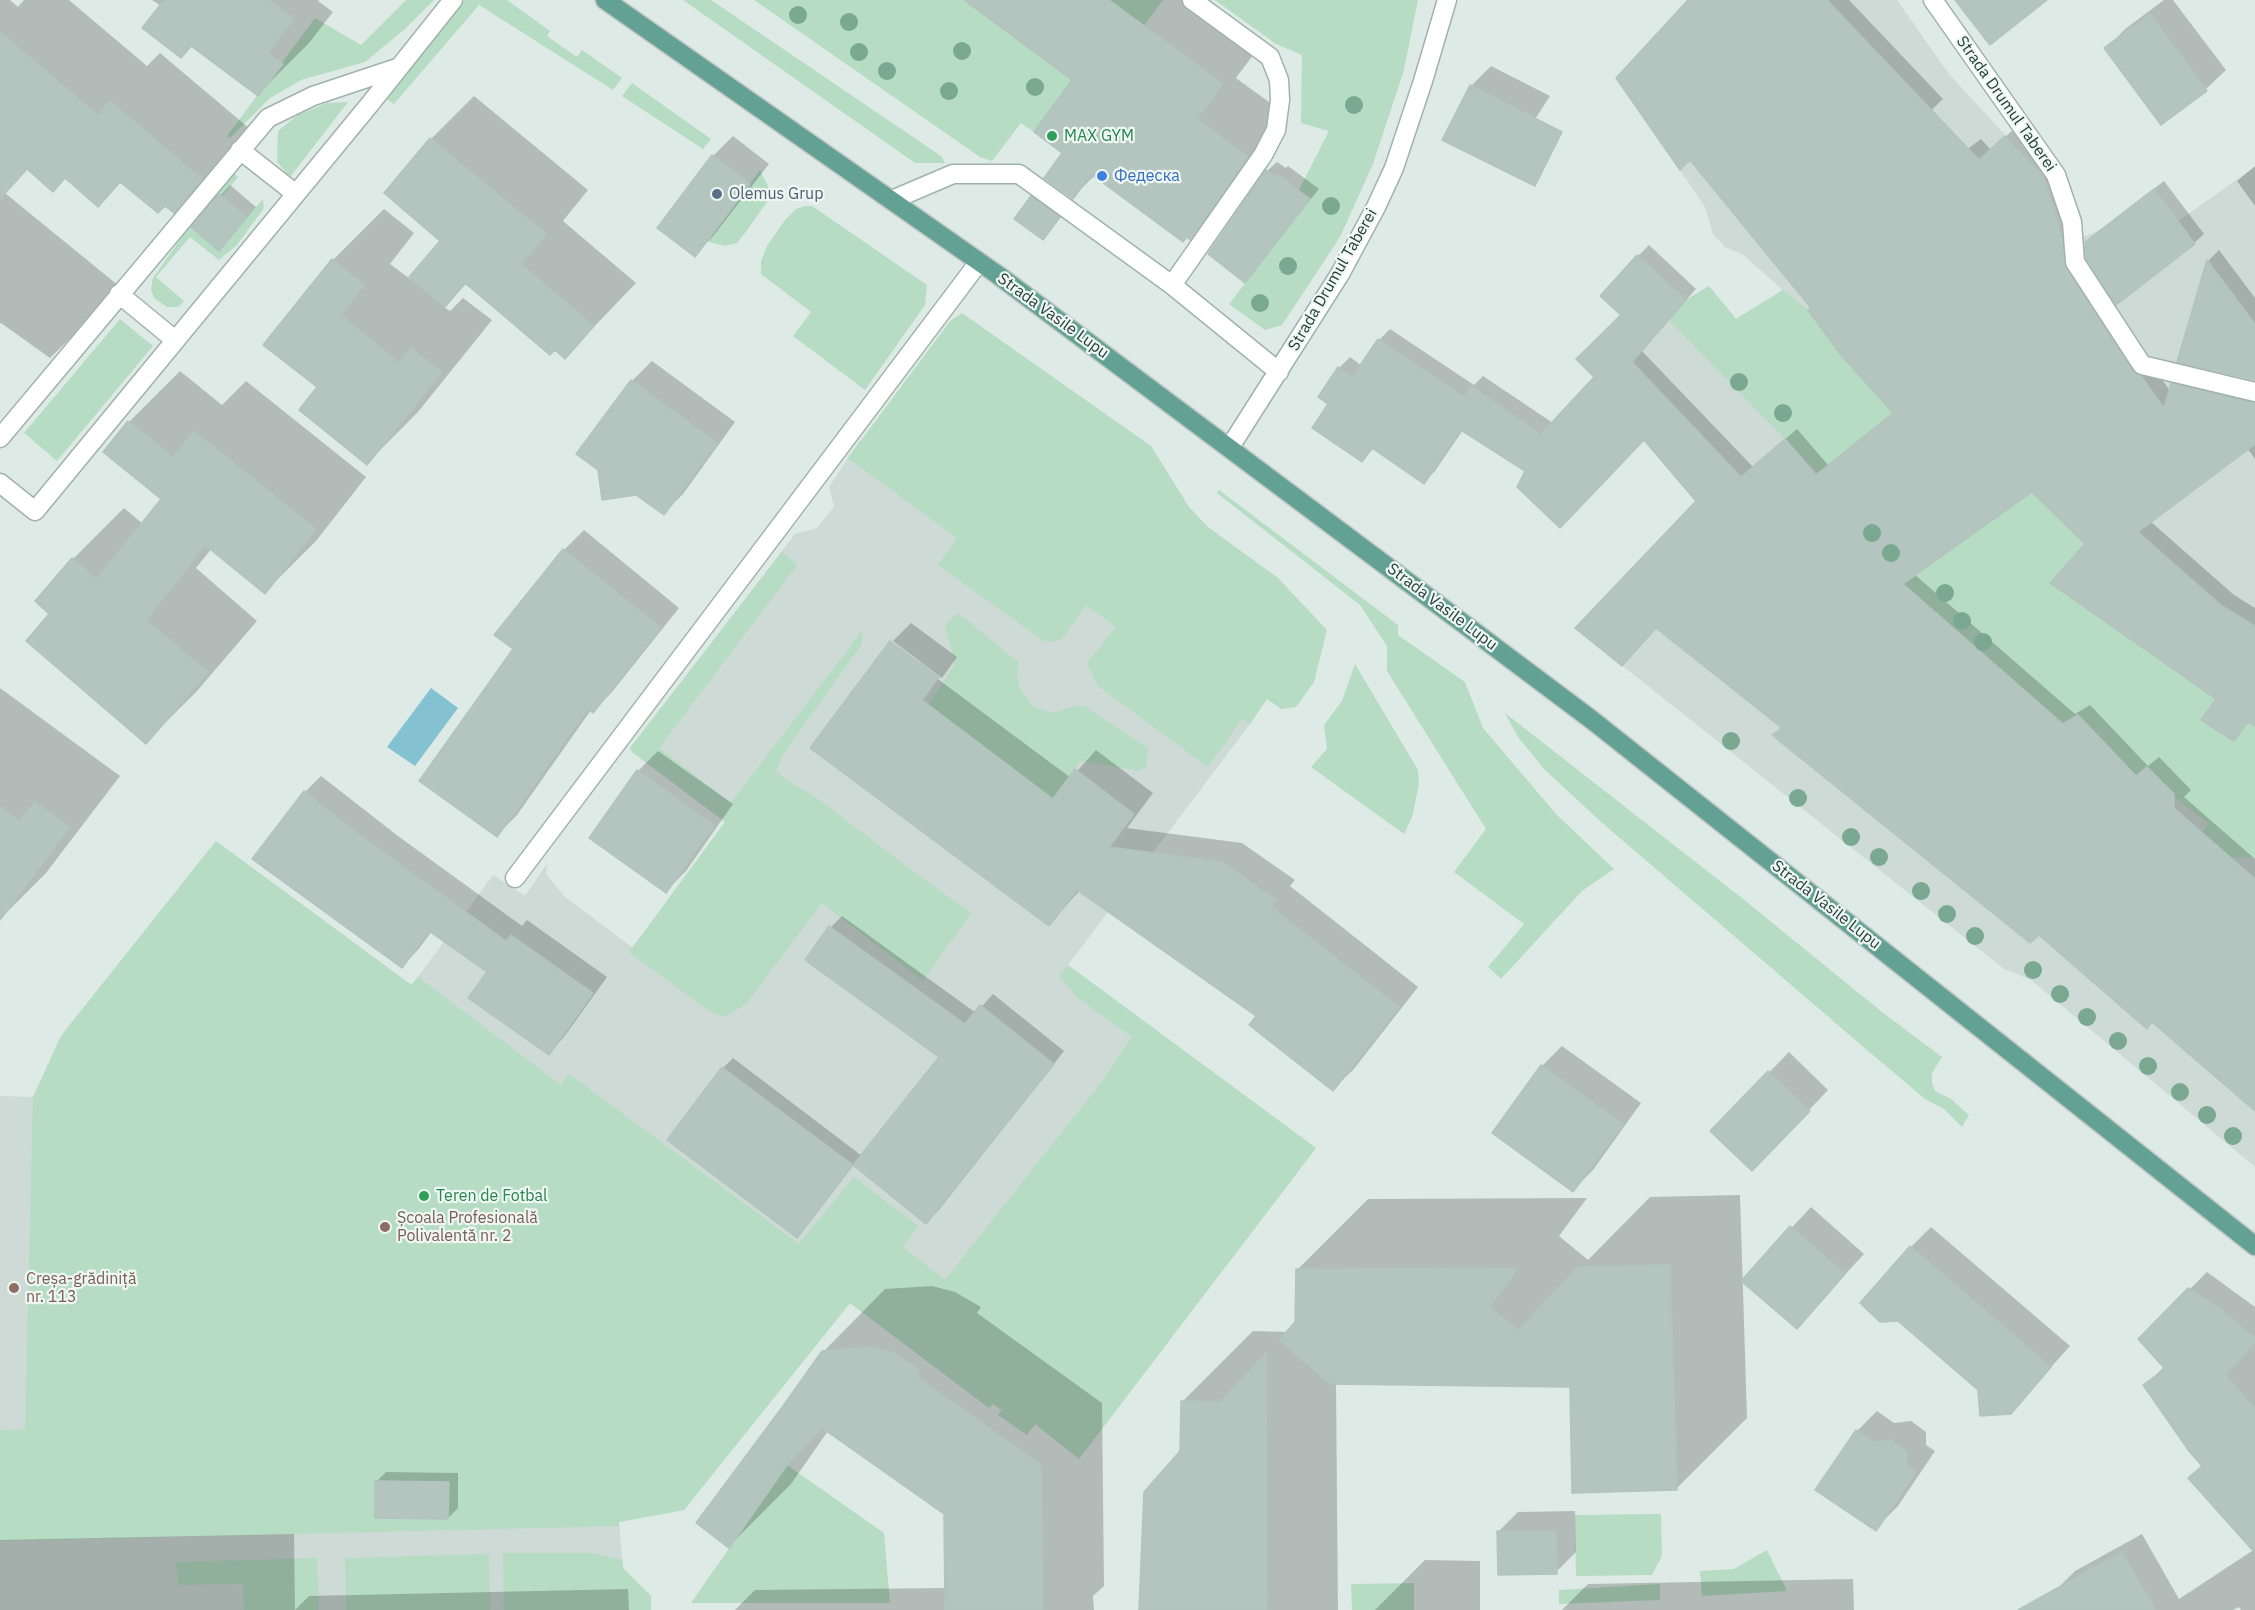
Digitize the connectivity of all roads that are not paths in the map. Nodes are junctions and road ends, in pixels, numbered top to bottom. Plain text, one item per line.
1 (453, 0) edge
2 (605, 0) edge
3 (1192, 0) edge
4 (1447, 0) edge
5 (1933, 0) edge
6 (397, 68) junction
7 (240, 150) junction
8 (296, 194) junction
9 (892, 200) junction
10 (979, 262) junction
11 (1172, 285) junction
12 (119, 294) junction
13 (175, 340) junction
14 (1279, 372) junction
15 (2255, 392) edge
16 (0, 438) edge
17 (1230, 447) junction
18 (0, 483) edge
19 (515, 878) dead end
20 (2255, 1246) edge

1 - 6 street
2 - 9 main road, Strada Vasile Lupu
3 - 11 street
4 - 14 street, Strada Drumul Taberei
5 - 15 street, Strada Drumul Taberei
6 - 7 street
6 - 8 street
7 - 8 street
7 - 12 street
8 - 13 street
9 - 10 main road, Strada Vasile Lupu
9 - 11 street
10 - 17 main road, Strada Vasile Lupu
10 - 19 street
11 - 14 street
12 - 13 street
12 - 16 street
13 - 18 street
14 - 17 street, Strada Drumul Taberei
17 - 20 main road, Strada Vasile Lupu

